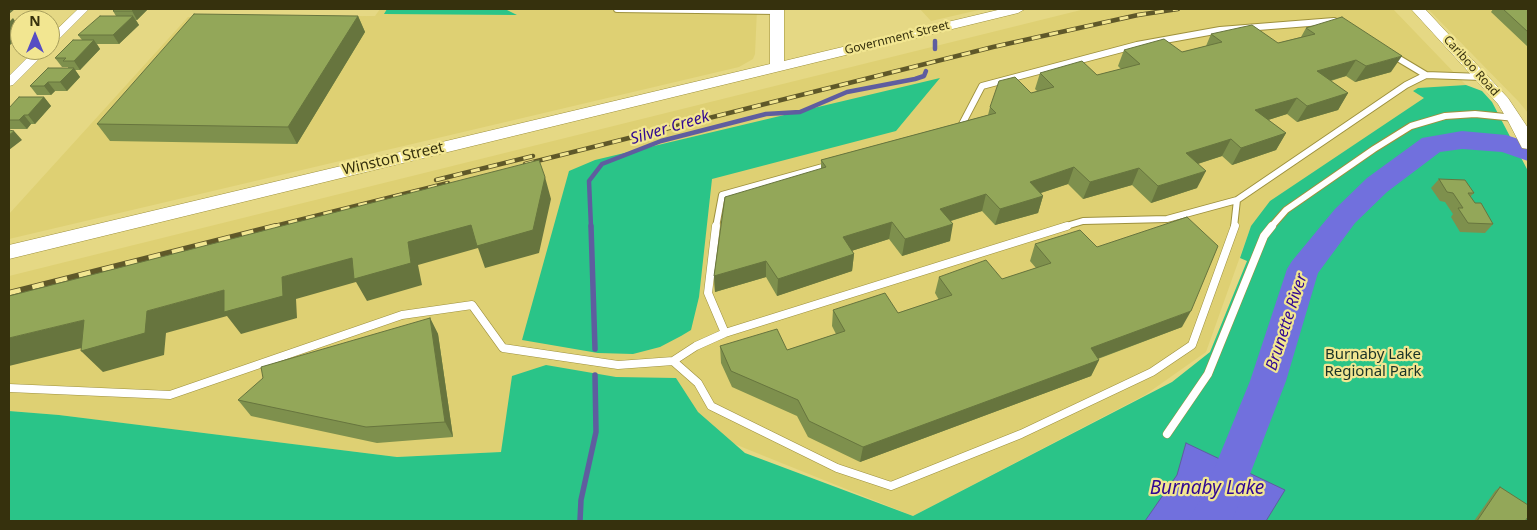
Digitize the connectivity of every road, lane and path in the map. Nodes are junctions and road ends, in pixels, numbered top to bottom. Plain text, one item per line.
1 (84, 9) edge
2 (617, 9) edge
3 (1018, 9) edge
4 (1418, 9) edge
5 (777, 10) edge
6 (1345, 26) edge
7 (60, 32) edge
8 (1385, 51) edge
9 (32, 60) edge
10 (776, 68) junction
11 (1426, 75) junction
12 (1482, 76) junction
13 (9, 82) edge
14 (1519, 130) edge
15 (951, 132) edge
16 (837, 163) edge
17 (1237, 200) junction
18 (9, 252) edge
19 (725, 333) junction
20 (673, 361) junction
21 (9, 388) edge
22 (1167, 434) dead end

1 - 7 street
2 - 5 lane
3 - 10 street, Government Street
4 - 12 street, Cariboo Road
5 - 10 street
6 - 15 lane
8 - 11 lane
9 - 13 street
10 - 18 street, Winston Street
11 - 12 lane
11 - 17 lane
12 - 14 street, Cariboo Road
14 - 22 lane
16 - 19 lane
17 - 19 lane
17 - 20 lane
19 - 20 lane
20 - 21 lane

